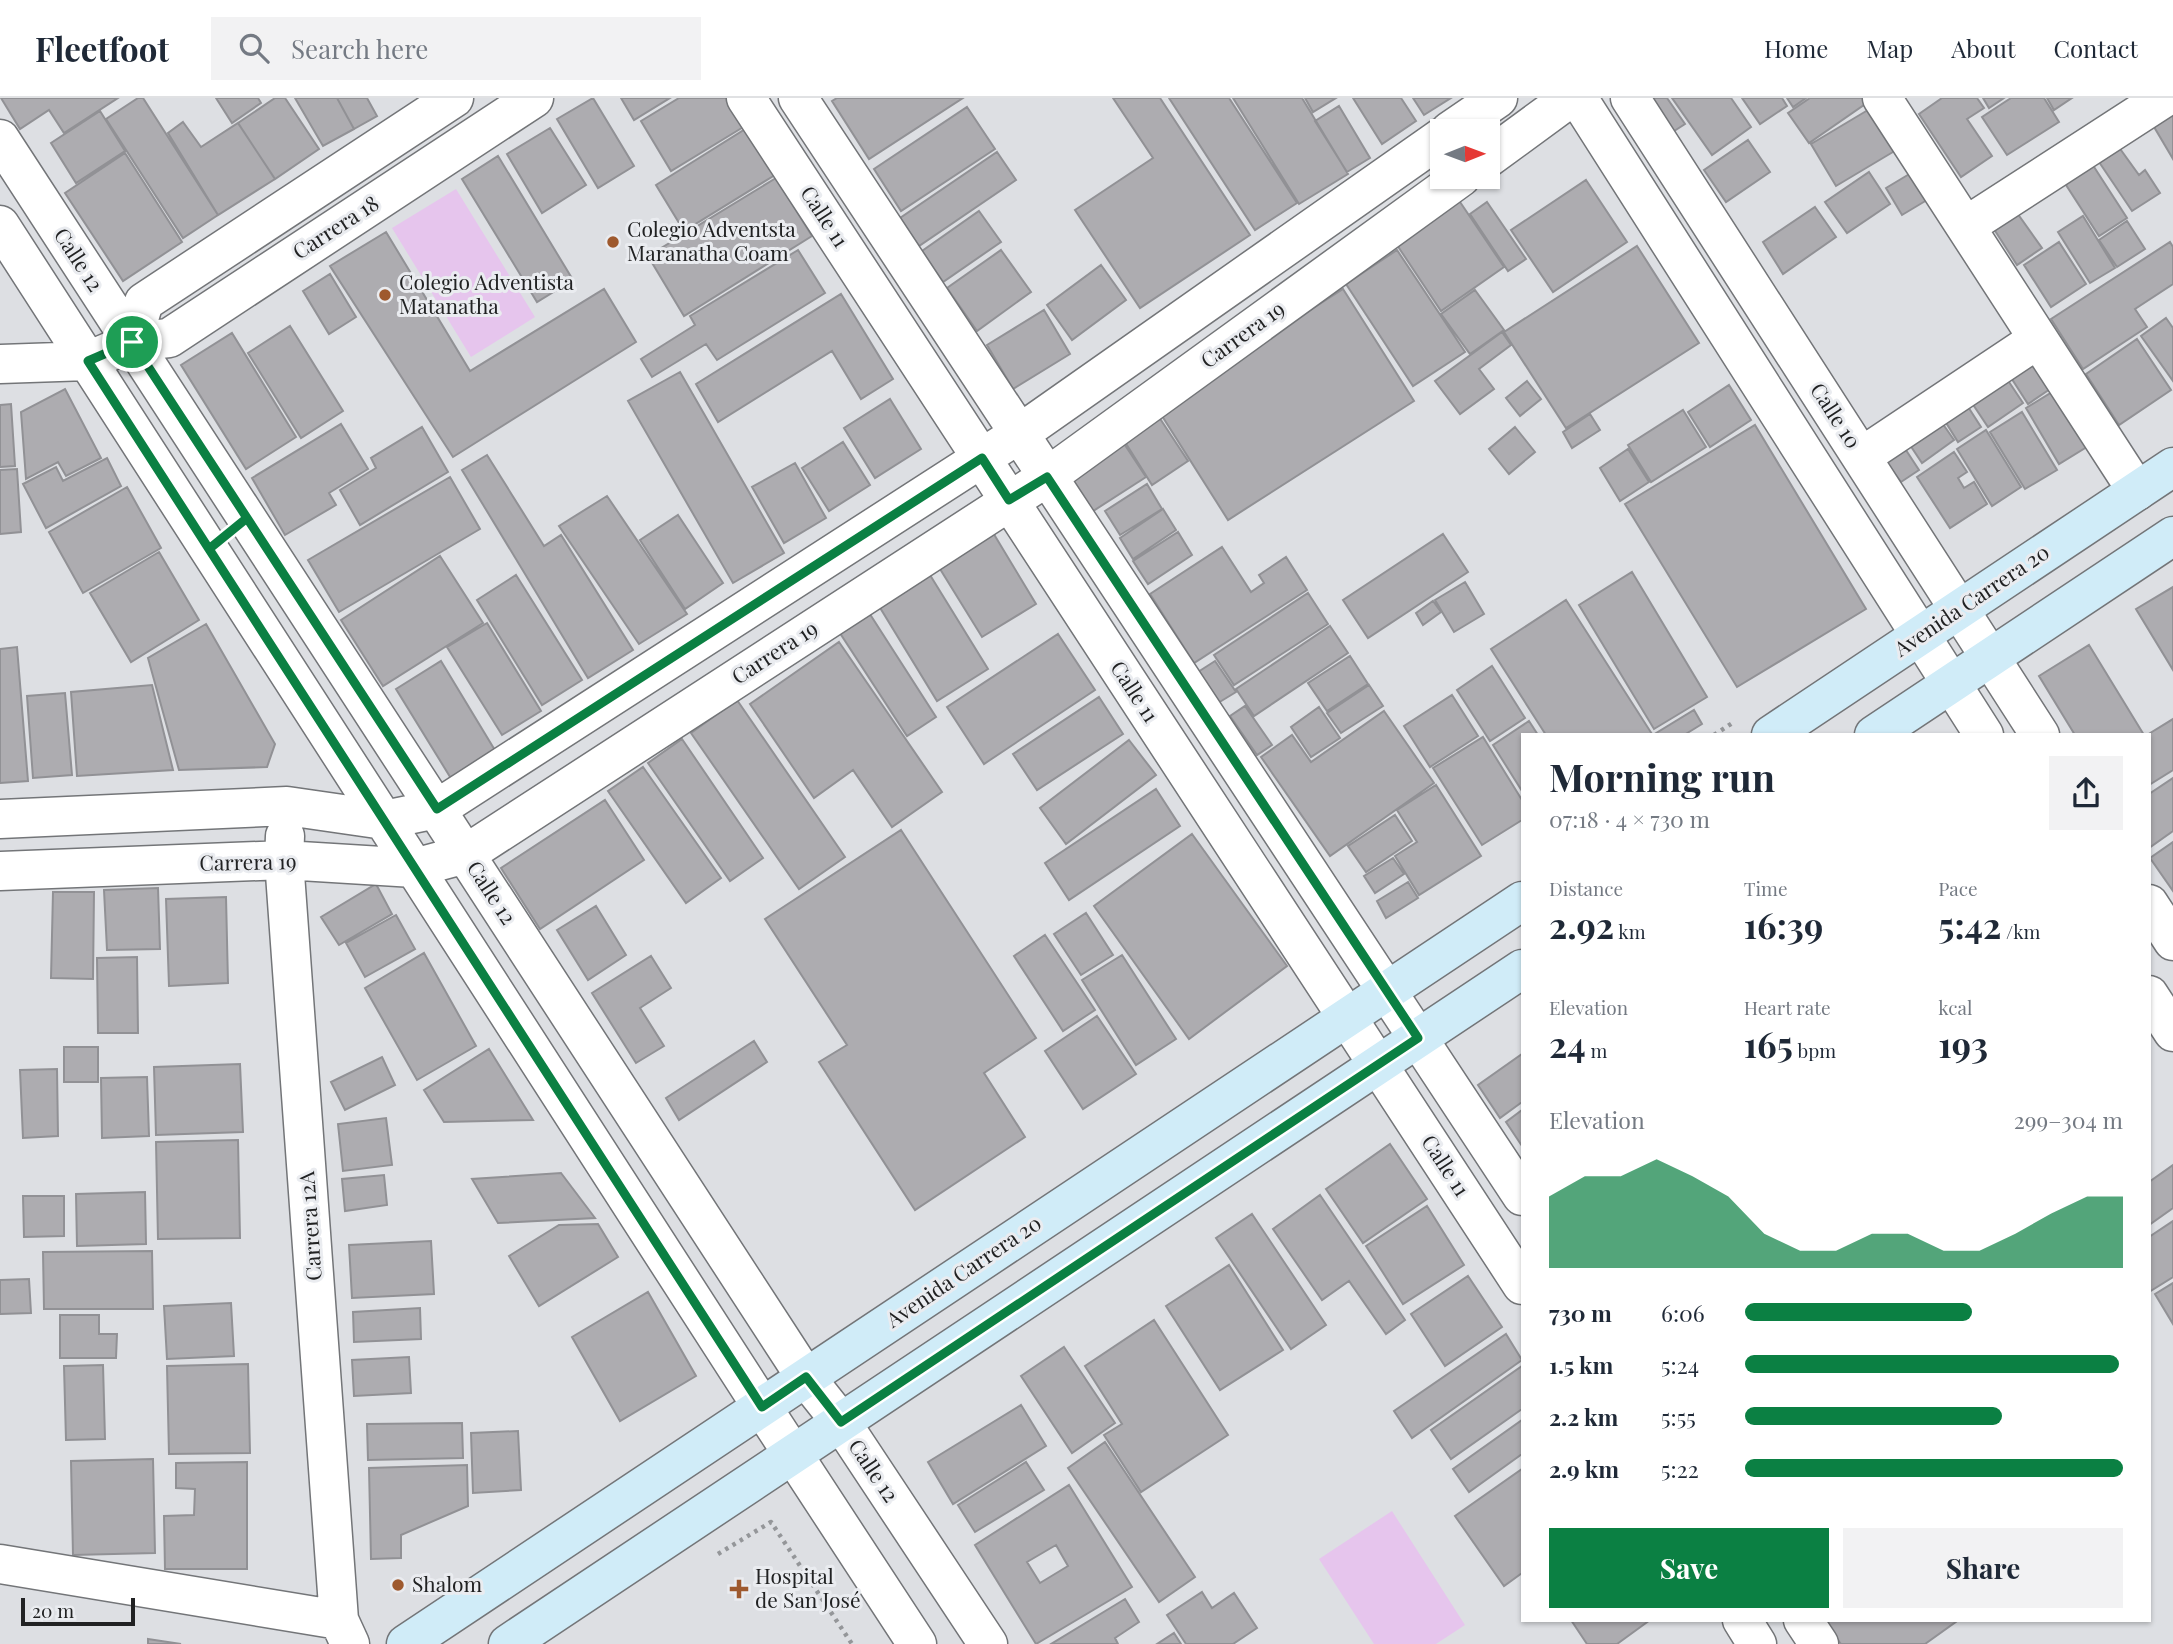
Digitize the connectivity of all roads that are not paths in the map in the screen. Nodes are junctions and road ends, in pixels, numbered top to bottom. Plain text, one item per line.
1 (454, 98) edge
2 (534, 98) edge
3 (746, 98) edge
4 (798, 98) edge
5 (1498, 98) edge
6 (1570, 98) edge
7 (1578, 98) edge
8 (1630, 98) edge
9 (1882, 98) edge
10 (2164, 98) edge
11 (1467, 119) edge
12 (0, 139) edge
13 (1430, 145) edge
14 (1500, 149) edge
15 (1444, 189) edge
16 (0, 225) edge
17 (1966, 226) junction
18 (2038, 339) junction
19 (132, 342) junction
20 (88, 361) junction
21 (0, 364) edge
22 (1020, 434) junction
23 (1861, 457) junction
24 (982, 458) junction
25 (2173, 467) edge
26 (1047, 477) junction
27 (2137, 491) junction
28 (1009, 500) junction
29 (247, 518) junction
30 (2173, 536) edge
31 (209, 549) junction
32 (1959, 610) junction
33 (1920, 636) junction
34 (1990, 658) junction
35 (1951, 684) junction
36 (1774, 733) edge
37 (1877, 733) edge
38 (1983, 733) edge
39 (2039, 733) edge
40 (287, 806) junction
41 (437, 809) junction
42 (0, 819) edge
43 (384, 820) junction
44 (466, 854) junction
45 (284, 860) junction
46 (414, 868) junction
47 (0, 872) edge
48 (1521, 902) edge
49 (2151, 907) edge
50 (2173, 941) edge
51 (1521, 970) edge
52 (1387, 991) junction
53 (2151, 998) edge
54 (1347, 1017) junction
55 (2173, 1032) edge
56 (1418, 1038) junction
57 (1378, 1065) junction
58 (1521, 1194) edge
59 (1521, 1283) edge
60 (806, 1377) junction
61 (762, 1407) junction
62 (841, 1422) junction
63 (795, 1453) junction
64 (0, 1564) edge
65 (1743, 1622) edge
66 (1804, 1622) edge
67 (345, 1632) edge
68 (406, 1644) edge
69 (508, 1644) edge
70 (917, 1644) edge
71 (988, 1644) edge
72 (1757, 1644) edge
73 (1819, 1644) edge

1 - 19 street, Carrera 18
2 - 19 street, Carrera 18
3 - 24 street, Calle 11
4 - 22 street, Calle 11
5 - 11 street
6 - 14 street
7 - 33 street
8 - 23 street, Calle 10
9 - 17 street
10 - 17 street
12 - 19 street, Calle 12
13 - 22 street
15 - 26 street, Carrera 19
16 - 20 street
17 - 18 street
18 - 23 street
18 - 27 street
19 - 20 street, Carrera 18
19 - 29 street, Calle 12
20 - 21 street, Carrera 18
20 - 31 street
22 - 24 street
22 - 26 street, Calle 11
23 - 32 street, Calle 10
24 - 28 street, Calle 11
24 - 41 street
25 - 27 main road, Avenida Carrera 20
26 - 28 street, Carrera 19
26 - 52 street, Calle 11
27 - 32 main road, Avenida Carrera 20
28 - 44 street, Carrera 19
28 - 54 street, Calle 11
29 - 31 street
29 - 41 street, Calle 12
30 - 34 main road
31 - 43 street
32 - 33 main road, Avenida Carrera 20
32 - 34 street, Calle 10
33 - 35 street
33 - 36 main road, Avenida Carrera 20
34 - 35 main road
34 - 39 street, Calle 10
35 - 37 main road
35 - 38 street
40 - 42 street
40 - 43 street
40 - 45 street, Carrera 12A
41 - 43 street
41 - 44 street, Calle 12
43 - 46 street
44 - 46 street, Carrera 19
44 - 60 street, Calle 12
45 - 46 street, Carrera 19
45 - 47 street, Carrera 19
45 - 67 street, Carrera 12A
46 - 61 street
48 - 52 main road, Avenida Carrera 20
49 - 50 street
51 - 56 main road
52 - 54 main road, Avenida Carrera 20
52 - 56 street, Calle 11
53 - 55 street
54 - 57 street, Calle 11
54 - 60 main road, Avenida Carrera 20
56 - 57 main road
56 - 58 street, Calle 11
57 - 59 street, Calle 11
57 - 62 main road
60 - 61 main road, Avenida Carrera 20
60 - 62 street, Calle 12
61 - 63 street
61 - 68 main road, Avenida Carrera 20
62 - 63 main road
62 - 71 street, Calle 12
63 - 69 main road
63 - 70 street
64 - 67 street
65 - 72 street
66 - 73 street

